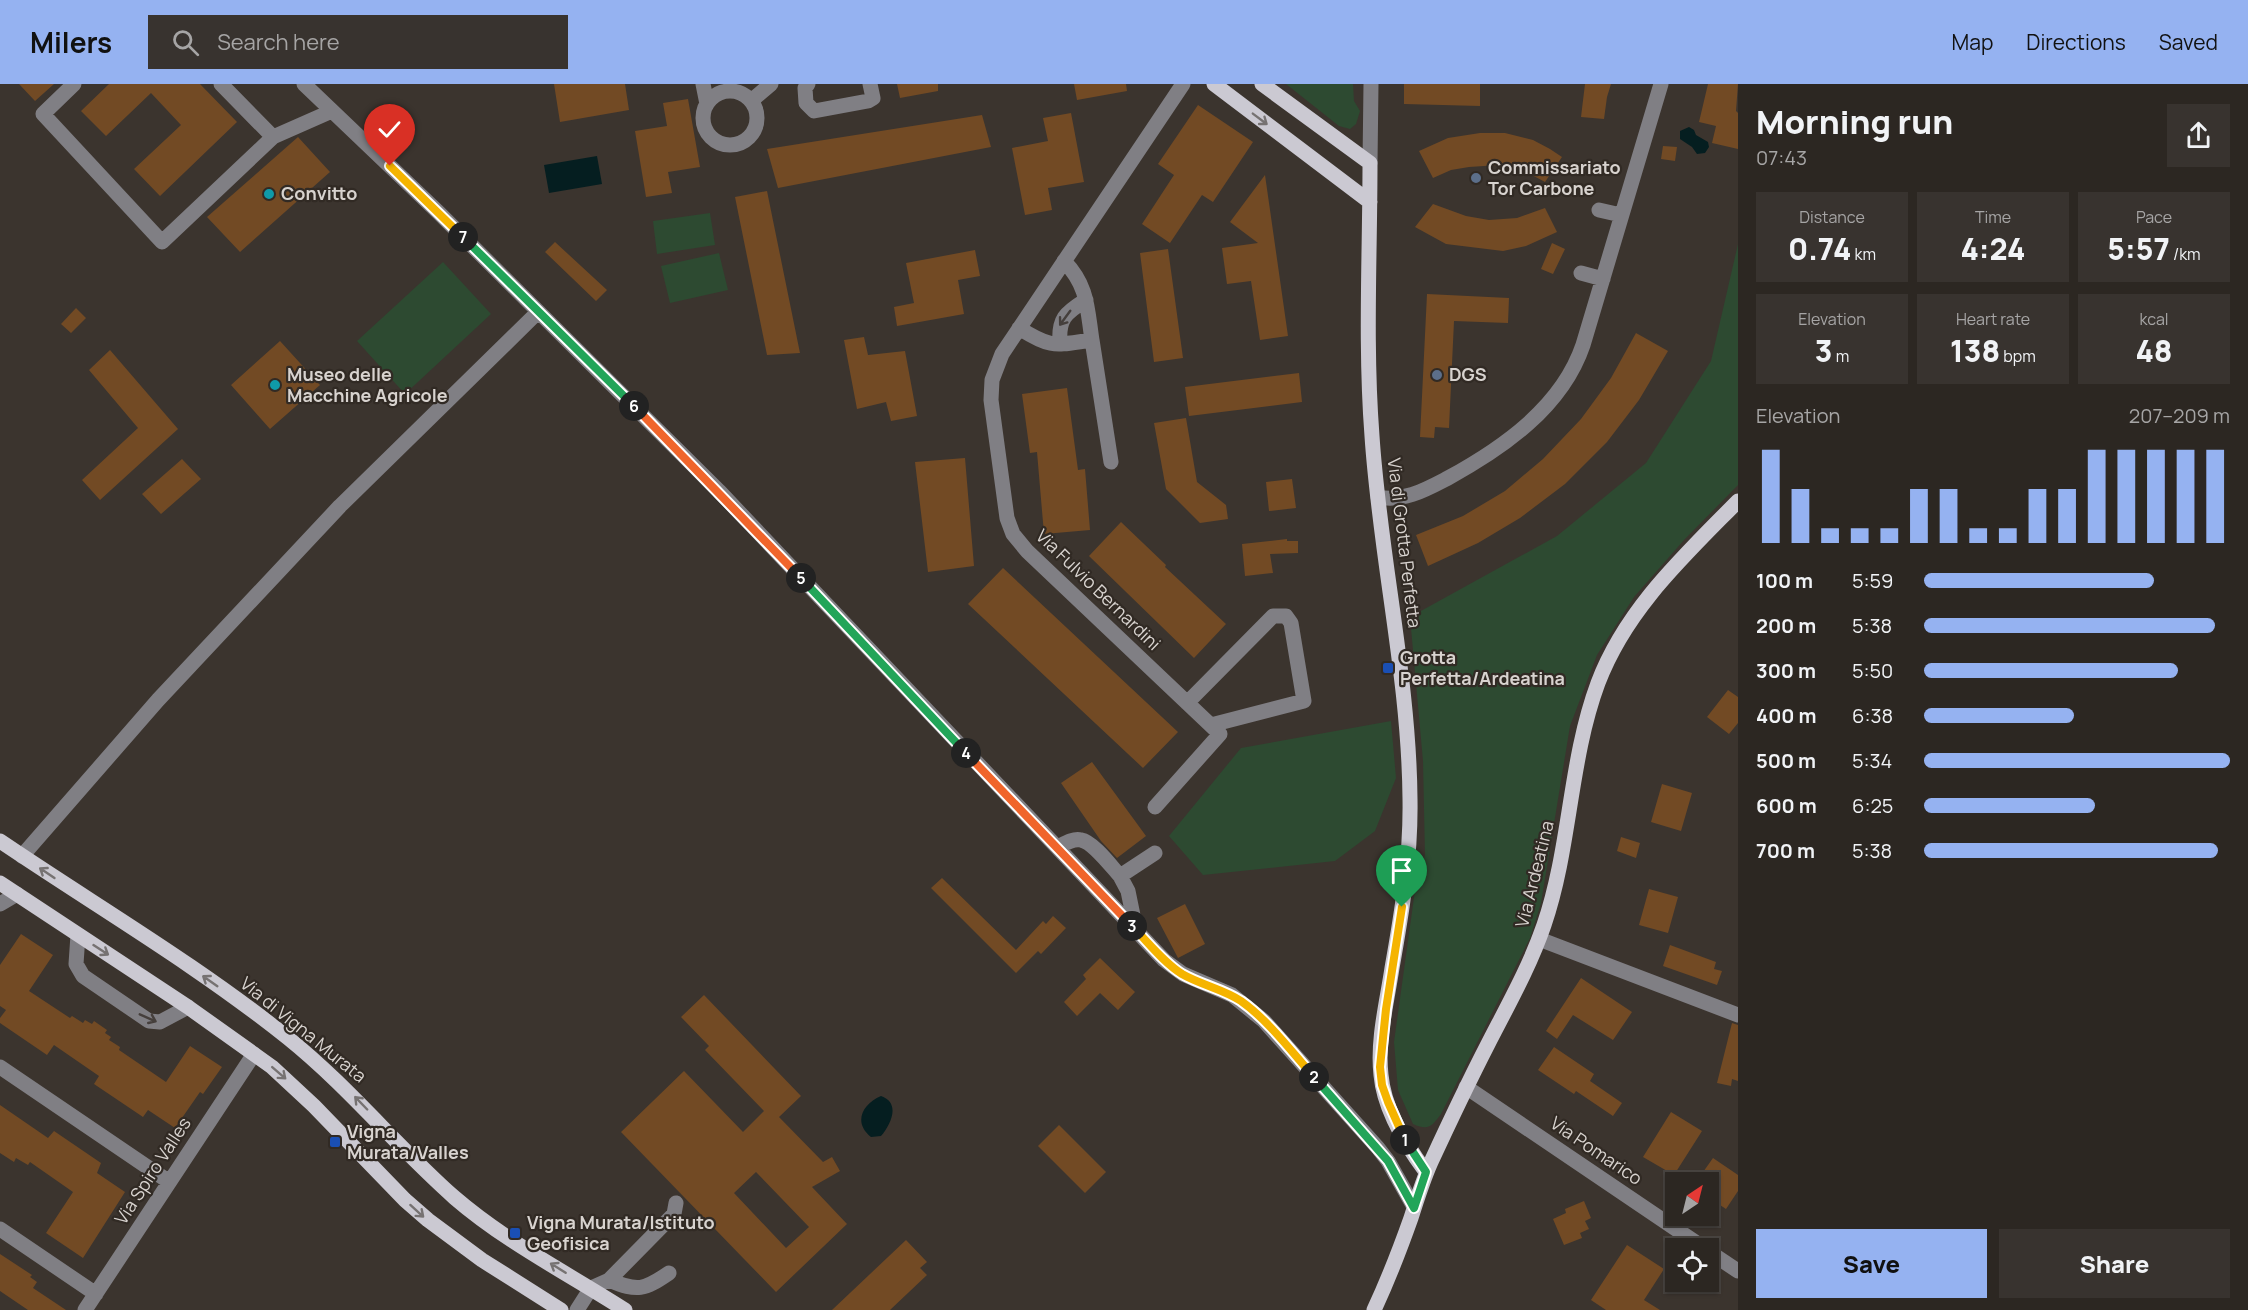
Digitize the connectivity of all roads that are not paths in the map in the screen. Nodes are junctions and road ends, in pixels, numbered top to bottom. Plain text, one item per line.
1 (74, 84) edge
2 (221, 84) edge
3 (304, 84) edge
4 (703, 84) edge
5 (771, 84) edge
6 (808, 84) edge
7 (870, 84) edge
8 (1183, 84) edge
9 (1214, 84) edge
10 (1262, 84) edge
11 (1371, 84) edge
12 (1661, 84) edge
13 (714, 94) edge
14 (751, 101) junction
15 (332, 111) junction
16 (273, 137) junction
17 (1370, 163) junction
18 (1370, 202) junction
19 (1599, 210) dead end
20 (1621, 215) junction
21 (1064, 261) junction
22 (1581, 273) dead end
23 (1603, 279) junction
24 (1086, 300) junction
25 (538, 312) junction
26 (1019, 328) junction
27 (1092, 340) junction
28 (1060, 344) junction
29 (1111, 462) dead end
30 (1378, 497) junction
31 (1738, 501) edge
32 (1187, 703) junction
33 (1211, 725) junction
34 (1155, 807) dead end
35 (0, 841) edge
36 (1058, 847) junction
37 (1155, 854) dead end
38 (22, 856) junction
39 (1120, 876) junction
40 (0, 883) edge
41 (17, 894) junction
42 (0, 904) edge
43 (1136, 930) junction
44 (78, 935) junction
45 (1539, 939) junction
46 (188, 1007) junction
47 (1738, 1015) edge
48 (254, 1054) junction
49 (0, 1067) edge
50 (1466, 1087) junction
51 (1426, 1172) junction
52 (168, 1181) junction
53 (676, 1203) dead end
54 (1414, 1208) junction
55 (0, 1229) edge
56 (1689, 1238) edge
57 (1719, 1258) edge
58 (1738, 1271) edge
59 (669, 1273) dead end
60 (609, 1280) junction
61 (591, 1288) junction
62 (96, 1294) junction
63 (85, 1310) edge
64 (561, 1310) edge
65 (577, 1310) edge
66 (625, 1310) edge
67 (1374, 1310) edge

1 - 16 street
2 - 16 street
3 - 15 street
4 - 13 street
5 - 14 street
6 - 7 street
8 - 21 street, Via Fulvio Bernardini
9 -> 18 main road
10 - 17 main road
11 - 17 street, Via di Grotta Perfetta
12 - 20 street
13 - 14 street
13 - 14 street
15 - 16 street
15 - 25 street
17 - 18 main road, Via di Grotta Perfetta
18 - 30 main road, Via di Grotta Perfetta
19 - 20 street
20 - 23 street
21 - 24 street
21 - 26 street, Via Fulvio Bernardini
22 - 23 street
23 - 30 street
24 - 27 street
24 -> 28 street
25 - 36 street
25 - 38 street
26 - 28 street
26 - 32 street, Via Fulvio Bernardini
27 - 28 street
27 - 29 street
30 - 51 main road, Via di Grotta Perfetta
31 - 45 main road, Via Ardeatina
32 - 33 street, Via Fulvio Bernardini
32 - 33 street
33 - 34 street
35 - 38 main road, Via di Vigna Murata
36 - 39 street
36 - 43 street
37 - 39 street
61 -> 38 main road, Via di Vigna Murata
39 - 43 street
40 - 41 main road
41 - 42 street
41 - 44 main road
43 - 54 street
44 -> 46 main road
44 -> 46 street
45 - 47 street
45 - 50 main road, Via Ardeatina
46 - 48 main road
48 - 52 street, Via Spiro Valles
48 -> 64 main road
49 - 52 street
50 - 51 main road, Via Ardeatina
50 - 56 street, Via Pomarico
51 - 54 main road, Via Ardeatina
52 - 62 street, Via Spiro Valles
53 - 60 street
54 - 67 main road, Via Ardeatina
55 - 62 street
57 - 58 street
59 - 60 street
60 - 61 street
61 - 65 street
61 - 66 main road, Via di Vigna Murata
62 - 63 street, Via Spiro Valles

